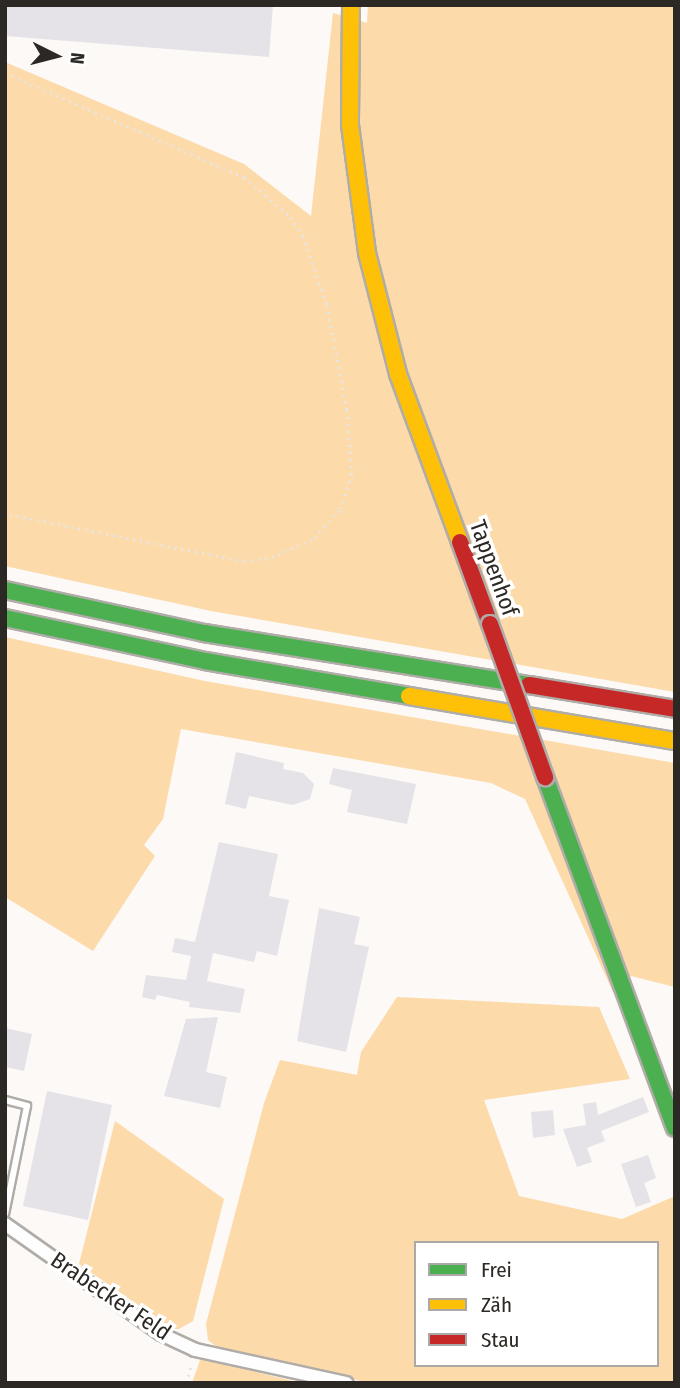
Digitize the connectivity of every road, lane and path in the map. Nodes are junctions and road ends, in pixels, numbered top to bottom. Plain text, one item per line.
1 (351, 5) edge
2 (5, 73) edge
3 (5, 514) edge
4 (5, 590) edge
5 (5, 618) edge
6 (675, 709) edge
7 (675, 741) edge
8 (5, 1100) edge
9 (675, 1128) edge
10 (5, 1214) edge
11 (5, 1224) edge
12 (195, 1350) junction
13 (186, 1383) edge
14 (346, 1383) edge

1 - 9 main road, Tappenhof, bridge
2 - 3 path
4 - 6 main road
5 - 7 main road
8 - 10 lane
11 - 12 street, Brabecker Feld
12 - 13 path
12 - 14 street, Brabecker Feld

